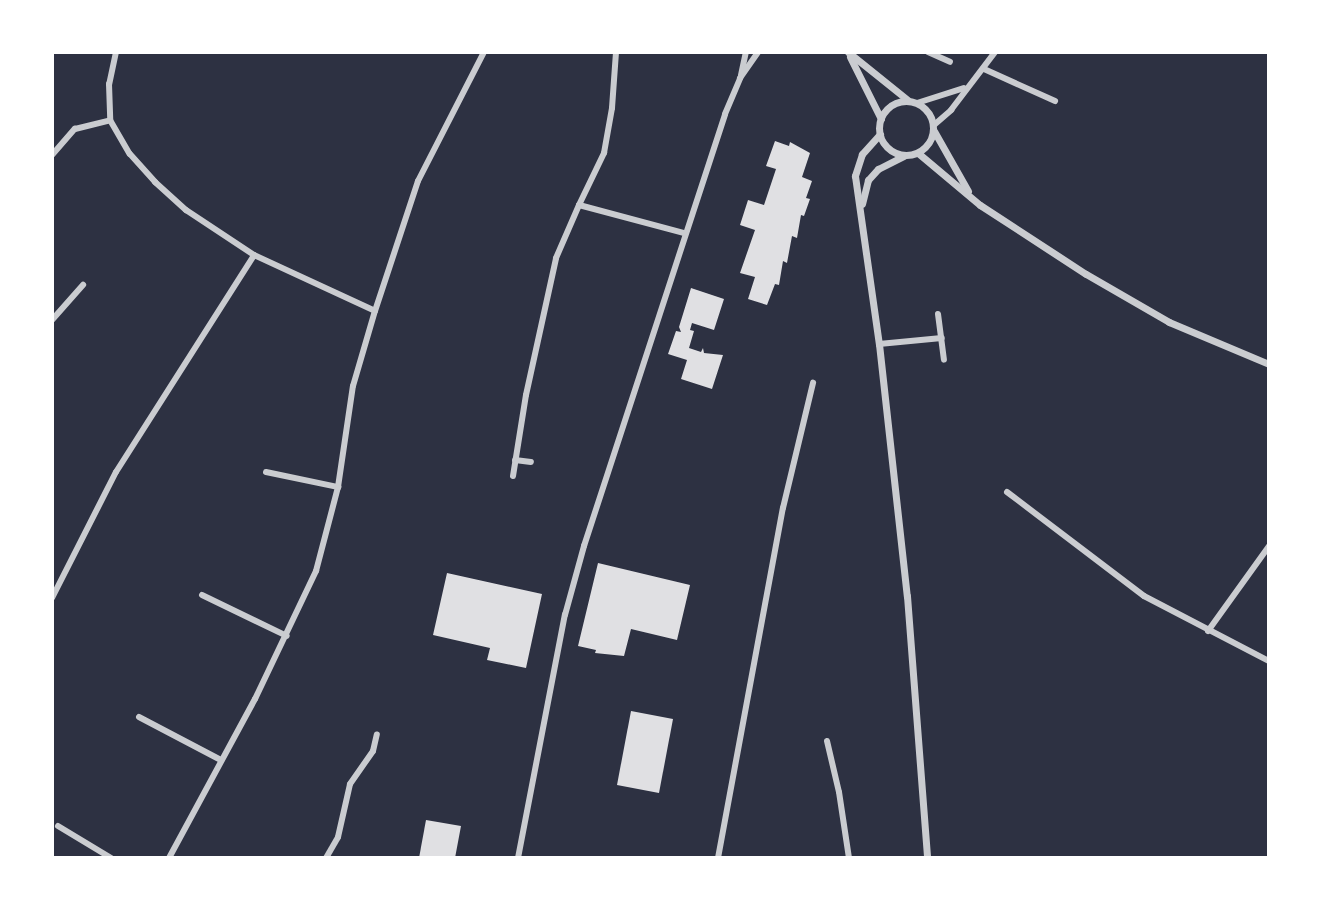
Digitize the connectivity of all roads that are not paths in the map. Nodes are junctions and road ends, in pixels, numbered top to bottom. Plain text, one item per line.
1 (116, 52) edge
2 (484, 52) edge
3 (616, 52) edge
4 (746, 52) edge
5 (758, 52) edge
6 (848, 52) edge
7 (928, 52) edge
8 (995, 52) edge
9 (950, 62) dead end
10 (984, 69) junction
11 (740, 78) junction
12 (964, 88) junction
13 (1055, 101) dead end
14 (913, 102) junction
15 (881, 119) junction
16 (110, 120) junction
17 (934, 128) junction
18 (880, 134) junction
19 (918, 153) junction
20 (52, 155) edge
21 (904, 156) junction
22 (971, 197) junction
23 (579, 205) junction
24 (861, 206) junction
25 (684, 233) junction
26 (254, 255) junction
27 (83, 285) dead end
28 (375, 311) junction
29 (938, 314) dead end
30 (52, 320) edge
31 (942, 338) junction
32 (879, 344) junction
33 (944, 360) dead end
34 (1269, 364) edge
35 (813, 383) dead end
36 (515, 460) junction
37 (531, 462) dead end
38 (266, 472) dead end
39 (513, 476) dead end
40 (338, 487) junction
41 (1007, 492) dead end
42 (1269, 546) edge
43 (202, 595) dead end
44 (52, 598) edge
45 (1208, 631) junction
46 (287, 636) junction
47 (1269, 661) edge
48 (139, 717) dead end
49 (377, 734) dead end
50 (827, 741) dead end
51 (221, 760) junction
52 (58, 826) dead end
53 (111, 858) edge
54 (169, 858) edge
55 (326, 858) edge
56 (518, 858) edge
57 (718, 858) edge
58 (849, 858) edge
59 (927, 858) edge

1 - 16 street
2 - 28 street
3 - 23 street
4 - 11 street
5 - 11 street
6 - 14 street
6 - 15 street
7 - 9 street
8 - 10 street
10 - 12 street
10 - 13 street
11 - 25 street
12 - 14 street
12 - 17 street
14 - 15 street
14 - 17 street
15 - 18 street
16 - 20 street
16 - 26 street
17 - 19 street
17 - 22 street
18 - 21 street
18 - 24 street
19 - 21 street
19 - 22 street
21 - 24 street
22 - 34 street
23 - 25 street
23 - 36 street
24 - 32 street
25 - 56 street
26 - 28 street
26 - 44 street
27 - 30 street
28 - 40 street
29 - 31 street
31 - 32 street
31 - 33 street
32 - 59 street
35 - 57 street
36 - 37 street
36 - 39 street
38 - 40 street
40 - 46 street
41 - 45 street
42 - 45 street
43 - 46 street
45 - 47 street
46 - 51 street
48 - 51 street
49 - 55 street
50 - 58 street
51 - 54 street
52 - 53 street

